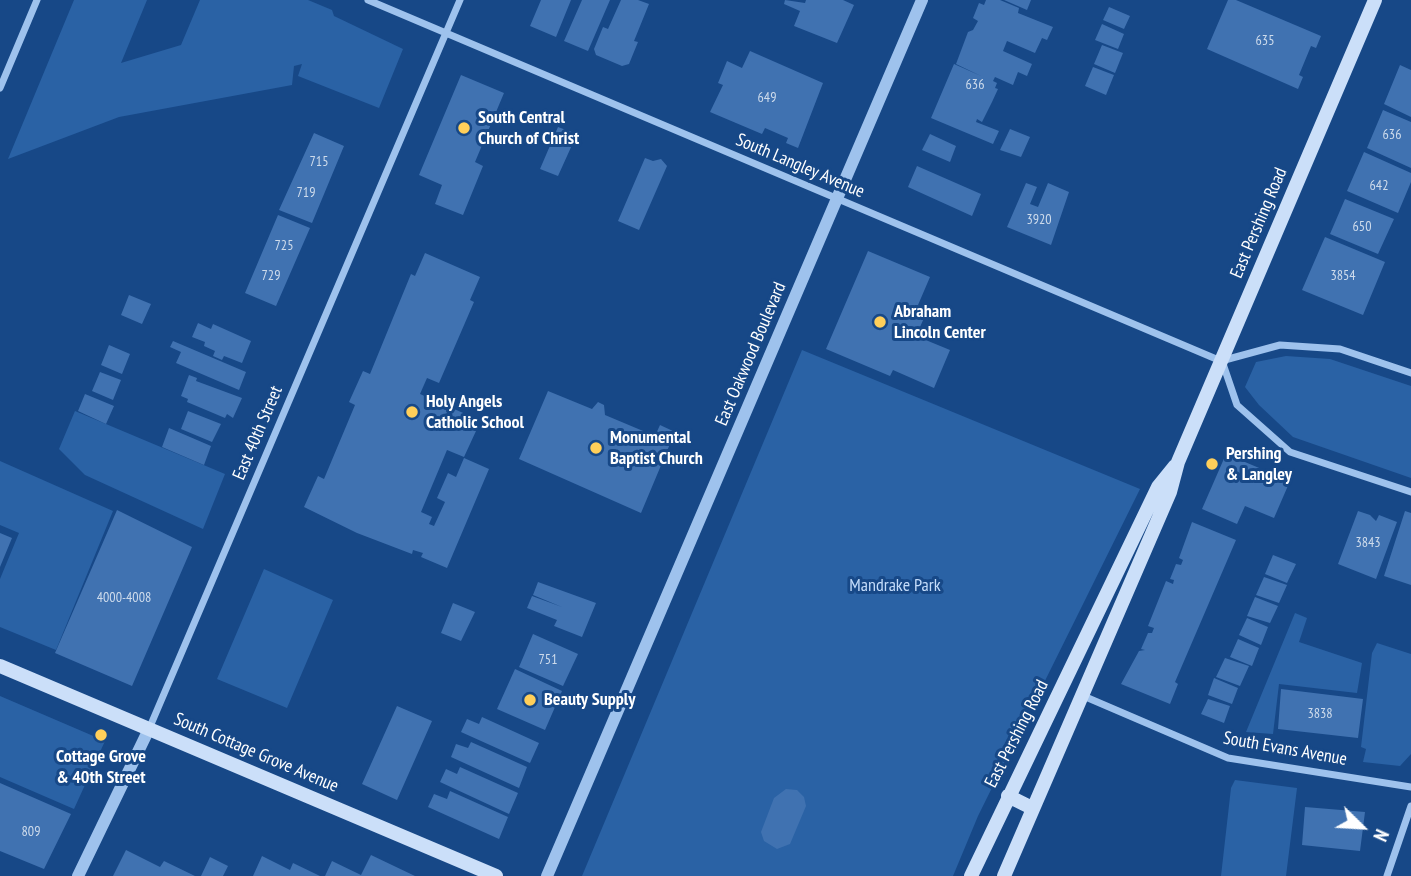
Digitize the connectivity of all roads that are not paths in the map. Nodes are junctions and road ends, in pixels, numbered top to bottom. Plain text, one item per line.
1 (37, 0) edge
2 (368, 0) edge
3 (460, 0) edge
4 (922, 0) edge
5 (1375, 0) edge
6 (446, 33) junction
7 (0, 88) edge
8 (837, 199) junction
9 (1221, 361) junction
10 (1411, 373) edge
11 (1178, 462) junction
12 (1411, 492) edge
13 (0, 666) edge
14 (1081, 695) junction
15 (149, 729) junction
16 (1411, 787) edge
17 (1008, 796) junction
18 (1411, 806) edge
19 (1032, 808) junction
20 (78, 876) edge
21 (496, 876) edge
22 (547, 876) edge
23 (971, 876) edge
24 (1004, 876) edge
25 (1387, 876) edge

1 - 7 street
2 - 6 street, South Langley Avenue
3 - 6 street, East 40th Street
4 - 8 street, East Oakwood Boulevard
5 - 9 main road, East Pershing Road
6 - 8 street, South Langley Avenue
6 - 15 street, East 40th Street
8 - 9 street, South Langley Avenue
8 - 22 street, East Oakwood Boulevard
9 - 10 street
9 - 11 main road, East Pershing Road
9 - 12 street
11 - 14 main road, East Pershing Road
11 - 17 main road, East Pershing Road
13 - 15 main road, South Cottage Grove Avenue
14 - 16 street, South Evans Avenue
14 - 19 main road, East Pershing Road
15 - 20 street, East 40th Street
15 - 21 main road, South Cottage Grove Avenue
17 - 19 main road
17 - 23 main road, East Pershing Road
18 - 25 street
19 - 24 main road, East Pershing Road

